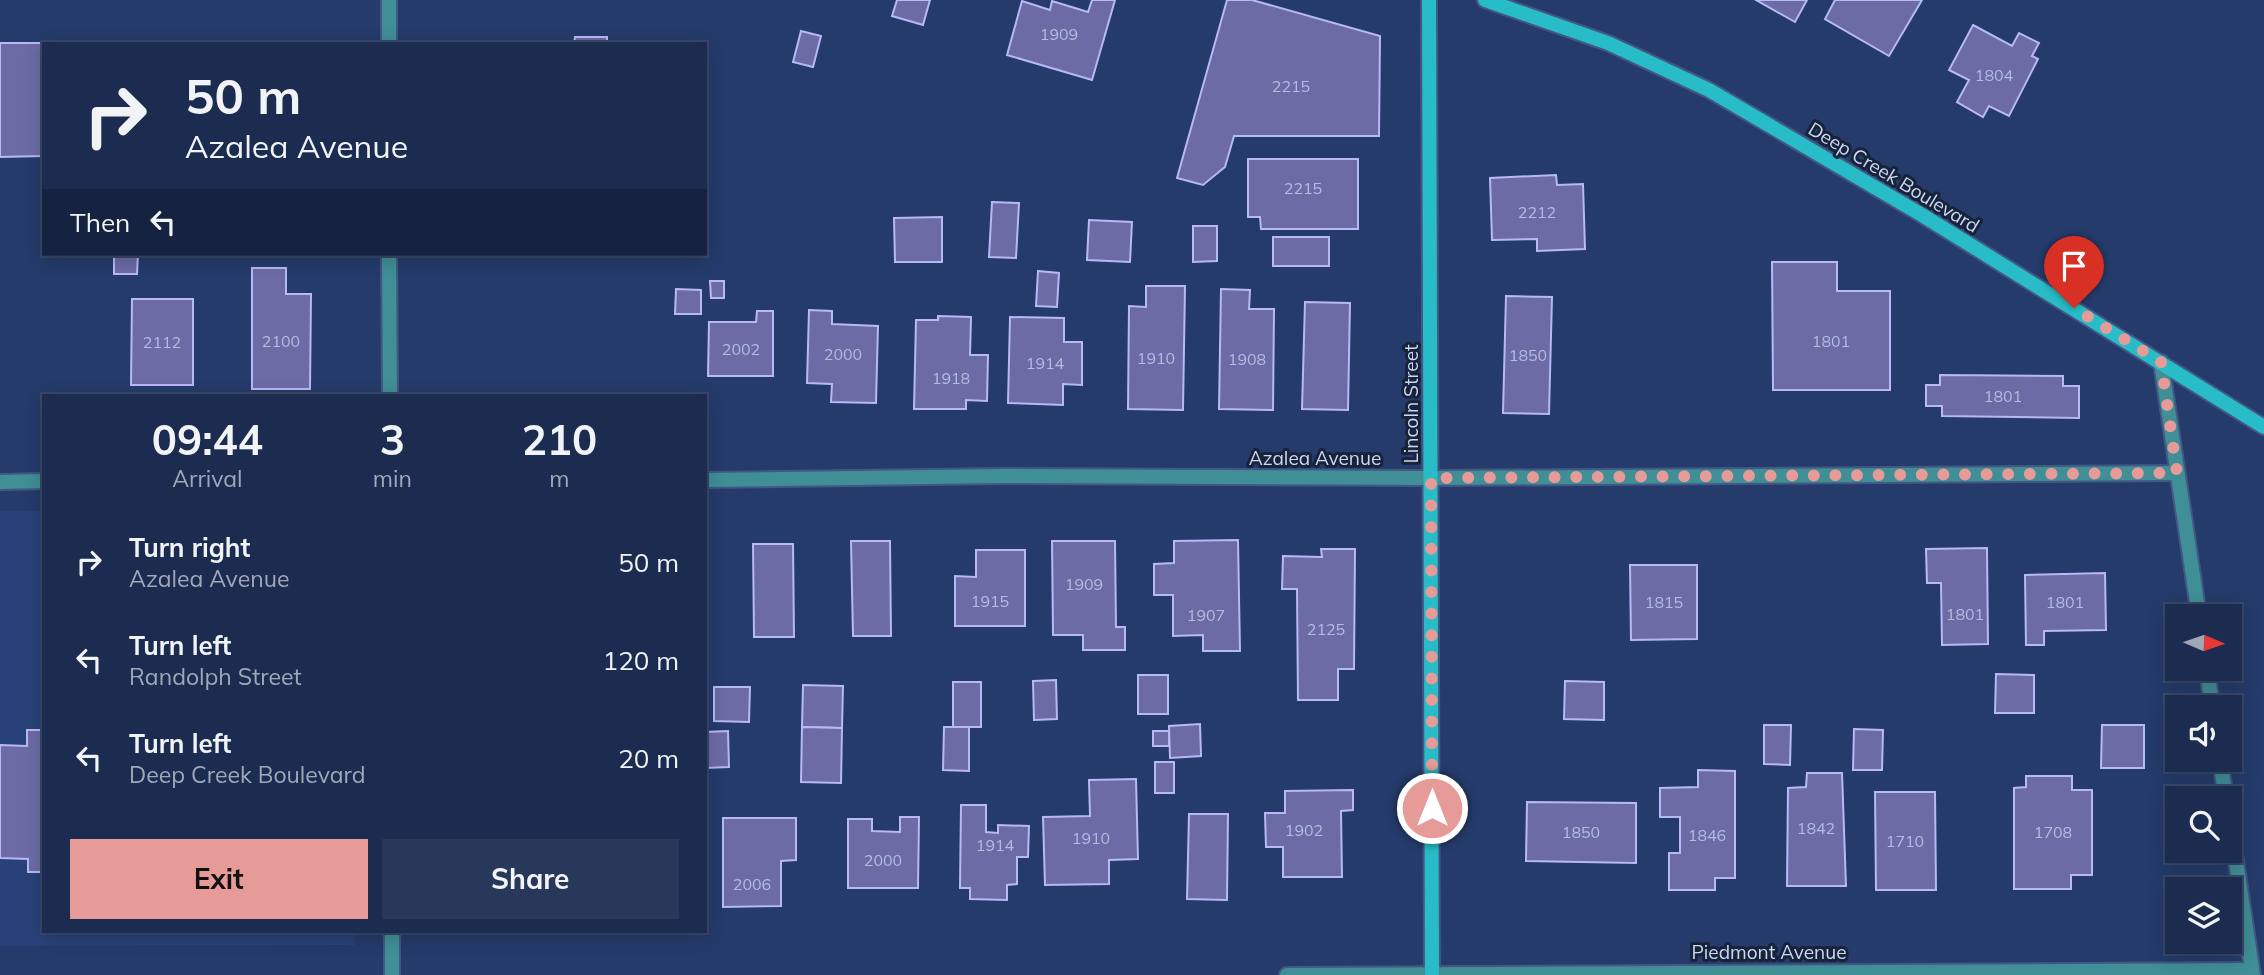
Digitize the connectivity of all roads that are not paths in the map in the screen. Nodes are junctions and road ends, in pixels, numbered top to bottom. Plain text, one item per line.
1 (389, 0) edge
2 (1429, 0) edge
3 (1485, 0) edge
4 (389, 42) edge
5 (389, 256) edge
6 (2161, 362) junction
7 (390, 394) edge
8 (2264, 427) edge
9 (2177, 473) junction
10 (1431, 478) junction
11 (707, 480) edge
12 (42, 481) edge
13 (0, 482) edge
14 (2197, 604) edge
15 (2236, 863) edge
16 (392, 933) edge
17 (2252, 972) edge
18 (1432, 974) edge
19 (392, 975) edge
20 (1287, 975) edge

1 - 4 street
2 - 10 street, Lincoln Street
3 - 6 street, Deep Creek Boulevard
5 - 7 street
6 - 8 street, Deep Creek Boulevard
6 - 9 street
9 - 10 street, Azalea Avenue
9 - 14 street
10 - 11 street, Azalea Avenue
10 - 18 street, Lincoln Street
12 - 13 street
15 - 17 street
16 - 19 street
17 - 18 street, Piedmont Avenue
18 - 20 street, Piedmont Avenue

